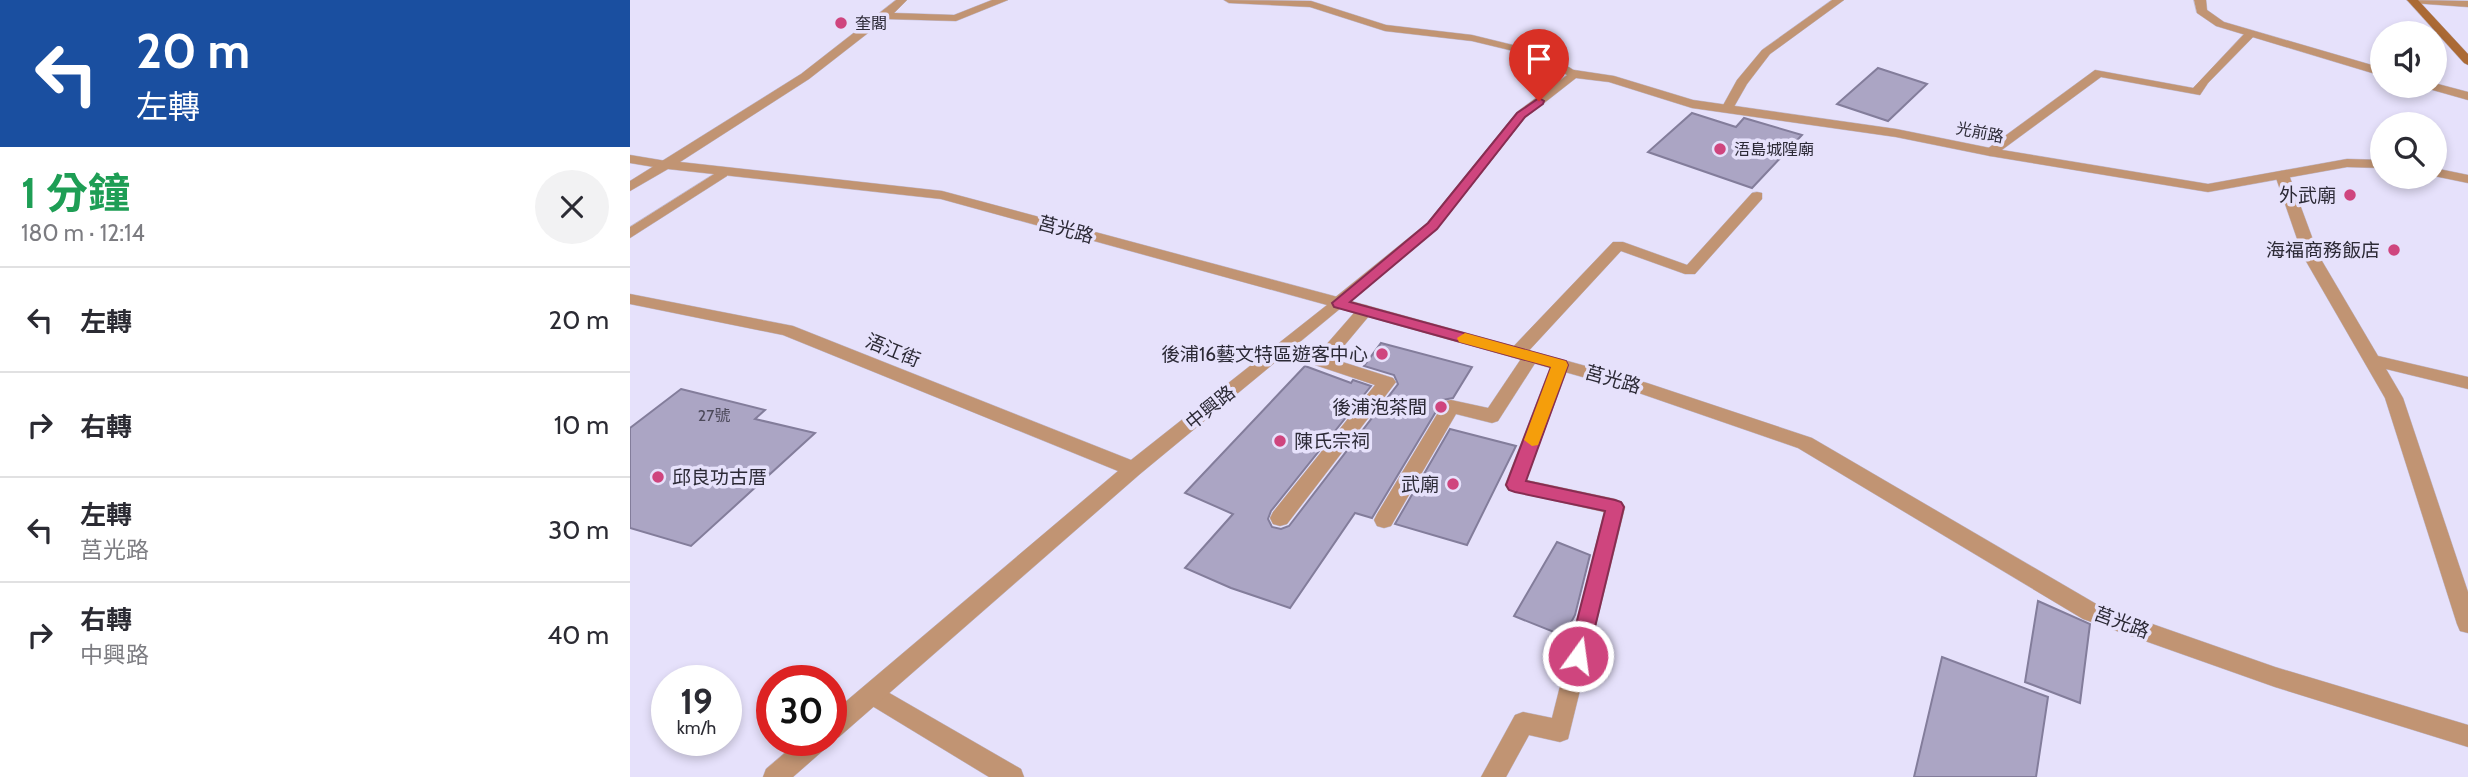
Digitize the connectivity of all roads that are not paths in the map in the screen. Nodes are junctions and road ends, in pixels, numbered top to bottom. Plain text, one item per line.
1 (902, 0) edge
2 (1003, 0) edge
3 (1229, 0) edge
4 (1839, 0) edge
5 (2199, 0) edge
6 (2412, 0) edge
7 (2468, 4) edge
8 (885, 16) junction
9 (2250, 34) junction
10 (2468, 61) edge
11 (2370, 69) edge
12 (1574, 74) junction
13 (2447, 90) edge
14 (2468, 96) edge
15 (1727, 109) junction
16 (1990, 152) junction
17 (630, 159) edge
18 (666, 164) junction
19 (2370, 164) edge
20 (722, 173) junction
21 (2282, 175) junction
22 (2447, 175) edge
23 (2468, 179) edge
24 (630, 187) edge
25 (1757, 196) dead end
26 (630, 234) edge
27 (630, 299) edge
28 (1339, 303) junction
29 (1366, 310) junction
30 (1524, 355) junction
31 (2372, 360) junction
32 (1560, 365) junction
33 (2468, 383) edge
34 (1133, 469) junction
35 (1280, 517) dead end
36 (1384, 520) dead end
37 (2468, 624) edge
38 (872, 694) junction
39 (847, 715) edge
40 (2468, 736) edge
41 (799, 756) edge
42 (775, 777) edge
43 (1012, 777) edge
44 (1493, 777) edge

1 - 8 street
2 - 8 street
3 - 12 street
4 - 15 street
5 - 9 street
6 - 7 street
6 - 10 main road
8 - 18 street
9 - 11 street
9 - 16 street
12 - 15 street, 光前路
12 - 28 street, 中興路
13 - 14 street
15 - 16 street, 光前路
16 - 21 street, 光前路
17 - 18 street, 莒光路
18 - 20 street, 莒光路
18 - 24 street
19 - 21 street, 光前路
20 - 26 street
20 - 28 street, 莒光路
21 - 31 street
22 - 23 street
25 - 30 street
27 - 34 street, 浯江街
28 - 29 street, 莒光路
28 - 34 street, 中興路
29 - 30 street, 莒光路
29 - 35 street
30 - 32 street, 莒光路
30 - 36 street
31 - 33 street
31 - 37 street
32 - 40 street, 莒光路
32 - 44 street
34 - 38 street, 中興路
38 - 39 street, 中興路
38 - 43 street
41 - 42 street

